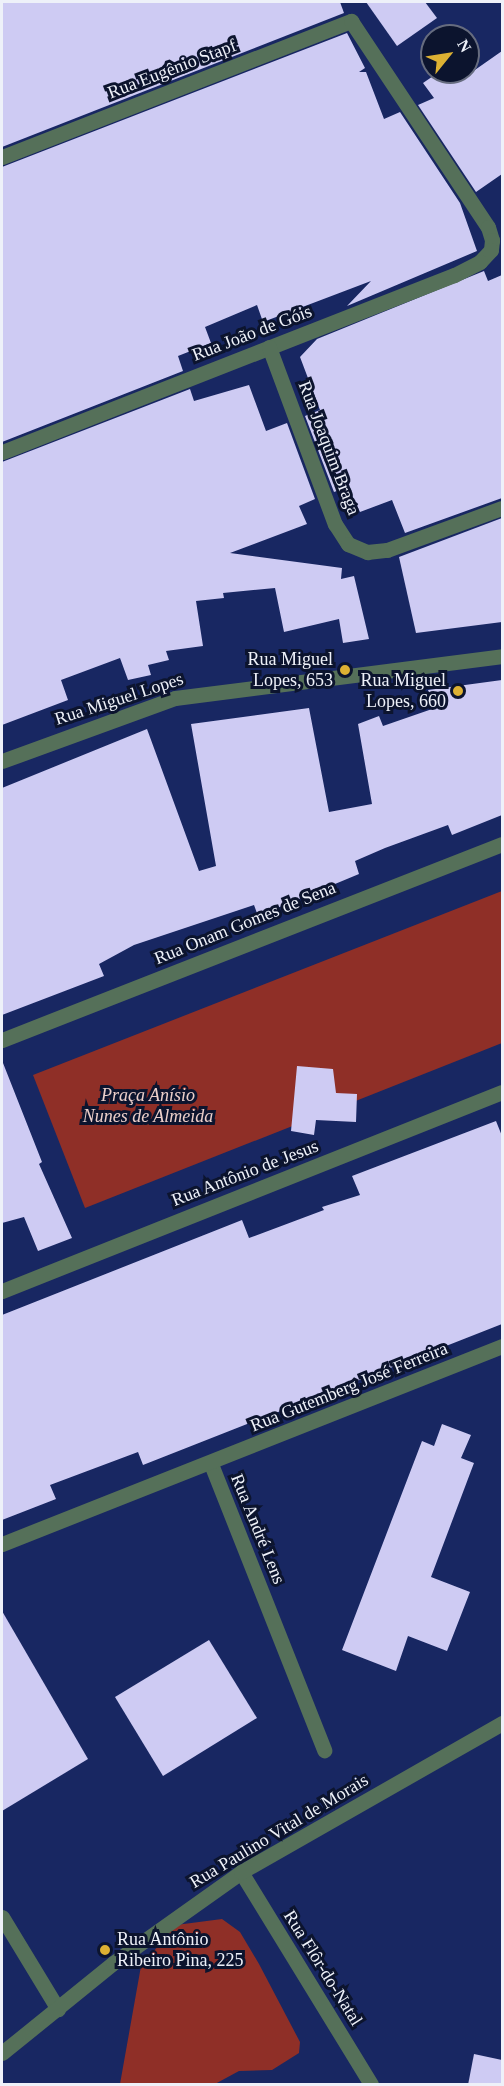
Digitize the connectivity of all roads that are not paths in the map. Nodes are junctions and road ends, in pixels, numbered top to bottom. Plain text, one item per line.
1 (2, 157) edge
2 (488, 227) joint
3 (269, 347) junction
4 (2, 452) edge
5 (502, 508) edge
6 (502, 656) edge
7 (2, 761) edge
8 (502, 844) edge
9 (2, 1040) edge
10 (502, 1092) edge
11 (2, 1291) edge
12 (502, 1346) edge
13 (210, 1464) junction
14 (2, 1544) edge
15 (502, 1723) edge
16 (324, 1750) dead end
17 (241, 1872) junction
18 (2, 1917) edge
19 (58, 2009) junction
20 (2, 2053) edge
21 (371, 2085) edge

1 - 2 street, Rua Eugênio Stapf
2 - 3 street, Rua João de Góis
3 - 4 street, Rua João de Góis
3 - 5 street, Rua Joaquim Braga
6 - 7 street, Rua Miguel Lopes
8 - 9 street, Rua Onam Gomes de Sena
10 - 11 street, Rua Antônio de Jesus
12 - 13 street, Rua Gutemberg José Ferreira
13 - 14 street, Rua André Lens
13 - 16 street, Rua André Lens
15 - 17 street, Rua Paulino Vital de Morais
17 - 19 street, Rua Paulino Vital de Morais
17 - 21 street, Rua Flôr-do-Natal
18 - 19 street
19 - 20 street, Rua Paulino Vital de Morais

